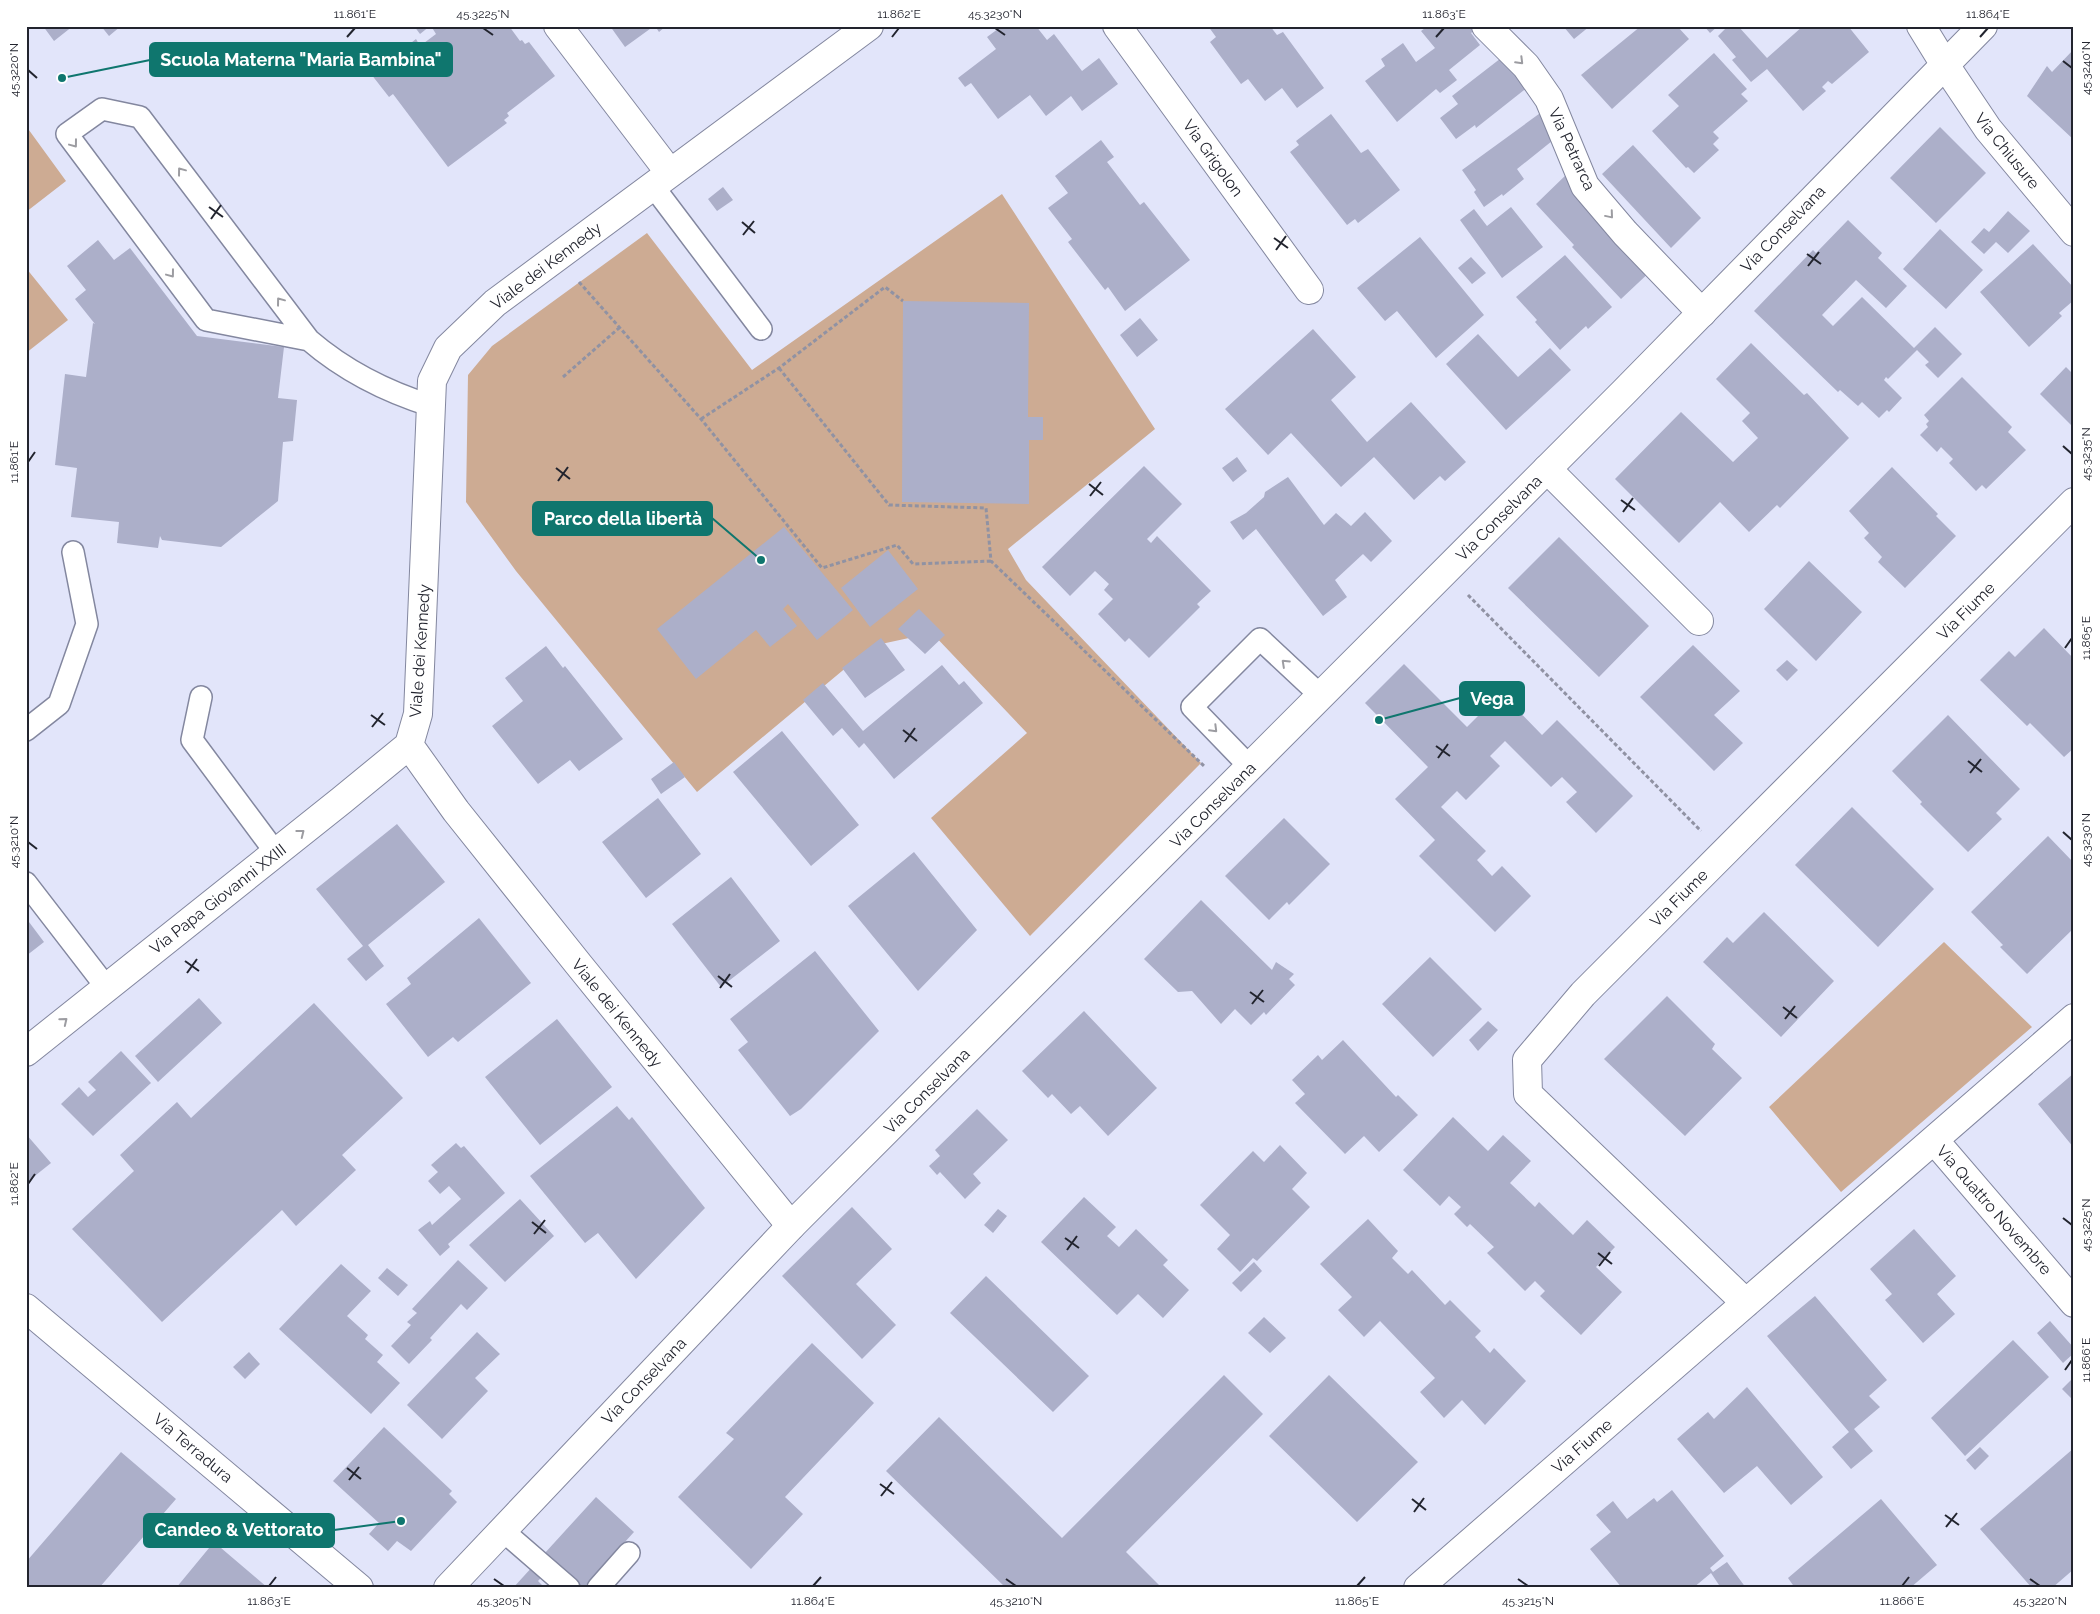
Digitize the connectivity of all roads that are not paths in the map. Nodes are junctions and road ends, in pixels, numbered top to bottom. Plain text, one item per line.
1 (558, 26) edge
2 (869, 26) edge
3 (1117, 26) edge
4 (1486, 26) edge
5 (1921, 26) edge
6 (1983, 26) edge
7 (1945, 65) junction
8 (662, 180) junction
9 (2074, 232) edge
10 (1309, 290) dead end
11 (1702, 313) junction
12 (761, 329) dead end
13 (309, 340) junction
14 (432, 406) junction
15 (1546, 470) junction
16 (2074, 502) edge
17 (73, 552) dead end
18 (1699, 621) dead end
19 (1321, 696) junction
20 (201, 697) dead end
21 (26, 730) edge
22 (408, 745) junction
23 (1250, 767) junction
24 (276, 853) junction
25 (26, 883) edge
26 (107, 988) junction
27 (2074, 1018) edge
28 (26, 1052) edge
29 (1934, 1140) junction
30 (791, 1226) junction
31 (1746, 1303) junction
32 (2074, 1303) edge
33 (26, 1308) edge
34 (502, 1530) junction
35 (629, 1553) dead end
36 (360, 1588) edge
37 (448, 1588) edge
38 (569, 1588) edge
39 (598, 1588) edge
40 (1418, 1588) edge

1 - 8 street
2 - 8 street, Viale dei Kennedy
3 - 10 street, Via Grigolon
4 -> 11 street, Via Petrarca
5 - 7 street, Via Chiusure
6 - 7 street, Via Conselvana
7 - 9 street, Via Chiusure
7 - 11 street, Via Conselvana
8 - 12 lane
8 - 14 street, Viale dei Kennedy
11 - 15 street, Via Conselvana
13 -> 13 lane
13 - 14 lane
14 - 22 street, Viale dei Kennedy
15 - 18 street
15 - 19 street, Via Conselvana
16 - 31 street, Via Fiume
17 - 21 lane
19 - 23 street, Via Conselvana
19 -> 23 lane
20 - 24 lane
24 -> 22 street, Via Papa Giovanni XXIII
22 - 30 street, Viale dei Kennedy
23 - 30 street, Via Conselvana
24 - 26 street, Via Papa Giovanni XXIII
25 - 26 lane
28 -> 26 street, Via Papa Giovanni XXIII
27 - 29 street, Via Fiume
29 - 31 street, Via Fiume
29 - 32 street, Via Quattro Novembre
30 - 34 street, Via Conselvana
31 - 40 street, Via Fiume
33 - 36 street, Via Terradura
34 - 37 street, Via Conselvana
34 - 38 lane
35 - 39 lane

